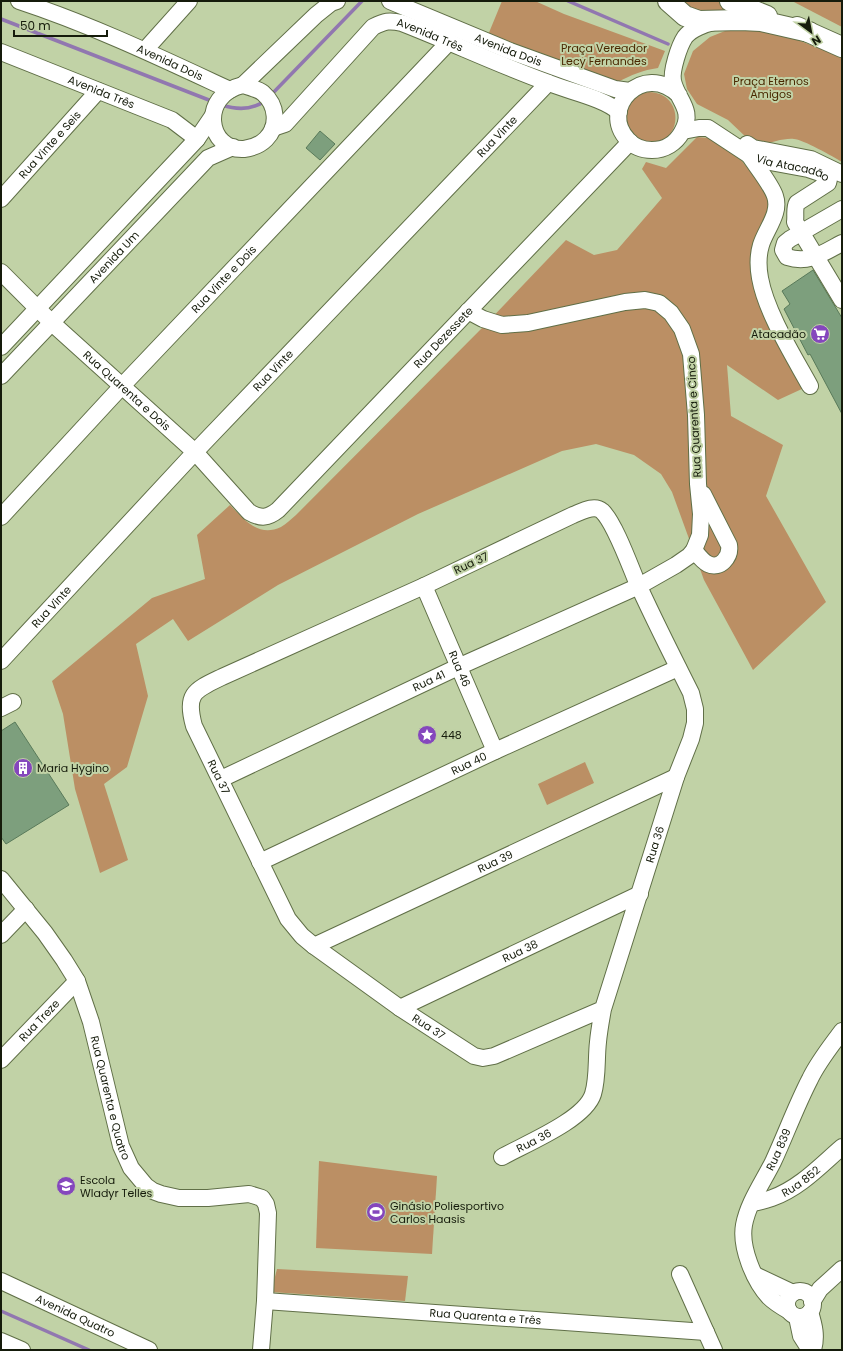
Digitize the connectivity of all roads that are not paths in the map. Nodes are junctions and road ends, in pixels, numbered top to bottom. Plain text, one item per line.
1 (19, 1) edge
2 (189, 1) edge
3 (336, 1) edge
4 (390, 1) edge
5 (730, 1) edge
6 (758, 1) edge
7 (672, 4) edge
8 (51, 6) edge
9 (722, 20) junction
10 (809, 32) junction
11 (685, 37) junction
12 (449, 42) junction
13 (842, 47) edge
14 (145, 50) junction
15 (1, 52) edge
16 (675, 61) junction
17 (650, 82) junction
18 (548, 83) junction
19 (237, 87) junction
20 (630, 91) junction
21 (98, 92) junction
22 (681, 97) junction
23 (619, 112) junction
24 (212, 117) junction
25 (273, 128) junction
26 (683, 131) junction
27 (196, 140) junction
28 (630, 142) junction
29 (233, 147) junction
30 (748, 155) junction
31 (842, 174) edge
32 (842, 178) edge
33 (827, 183) junction
34 (1, 199) edge
35 (842, 209) edge
36 (801, 233) junction
37 (842, 243) edge
38 (816, 257) junction
39 (1, 272) edge
40 (837, 282) edge
41 (842, 300) edge
42 (37, 308) junction
43 (468, 311) junction
44 (52, 323) junction
45 (1, 347) edge
46 (1, 376) edge
47 (122, 386) junction
48 (810, 386) dead end
49 (195, 452) junction
50 (698, 484) junction
51 (591, 509) joint
52 (249, 512) joint
53 (1, 517) edge
54 (694, 550) junction
55 (424, 586) junction
56 (639, 586) junction
57 (1, 661) edge
58 (458, 667) junction
59 (678, 668) junction
60 (495, 751) junction
61 (676, 777) junction
62 (221, 778) junction
63 (260, 862) junction
64 (1, 879) edge
65 (640, 894) junction
66 (26, 909) junction
67 (1, 935) edge
68 (314, 946) junction
69 (76, 981) junction
70 (400, 1008) junction
71 (603, 1009) junction
72 (842, 1031) edge
73 (1, 1060) edge
74 (842, 1147) edge
75 (502, 1157) dead end
76 (752, 1204) junction
77 (842, 1269) edge
78 (680, 1274) dead end
79 (755, 1275) junction
80 (1, 1281) edge
81 (265, 1301) junction
82 (802, 1310) junction
83 (706, 1332) junction
84 (1, 1341) edge
85 (22, 1350) edge
86 (150, 1350) edge
87 (261, 1350) edge
88 (714, 1350) edge
89 (811, 1350) edge

1 - 8 street, Avenida Dois
2 - 14 street
3 - 19 street
4 - 20 street, Avenida Dois
5 - 10 main road
6 - 10 main road
7 - 9 main road
7 - 11 street
8 - 14 street, Avenida Dois
9 - 10 main road
9 - 11 street
10 - 13 main road
11 - 16 street
12 - 18 street, Avenida Três
12 - 25 street, Avenida Três
12 - 47 street, Rua Vinte e Dois
14 - 19 street, Avenida Dois
15 - 21 street, Avenida Três
16 - 17 street
16 - 22 street
17 - 20 street
17 - 22 street
18 - 23 street, Avenida Três
18 - 49 street, Rua Vinte
19 - 24 street
19 - 25 street
20 - 23 street
21 - 27 street, Avenida Três
21 - 34 street, Rua Vinte e Seis
22 - 26 street
22 - 31 street, Via Atacadão
23 - 28 street
24 - 27 street, Avenida Um
24 - 29 street
25 - 29 street
26 - 28 street
26 - 30 street, Via Atacadão
27 - 42 street, Avenida Um
28 - 43 street, Rua Dezessete
29 - 44 street, Avenida Um
30 - 33 street, Via Atacadão
30 - 48 street, Via Atacadão
32 - 33 street
33 - 36 street, Via Atacadão
35 - 36 street
36 - 38 street, Via Atacadão
36 - 38 street
37 - 38 street
38 - 40 street, Via Atacadão
39 - 42 street, Rua Quarenta e Dois
40 - 41 street, Via Atacadão
42 - 44 street, Rua Quarenta e Dois
42 - 45 street, Avenida Um
43 - 50 street, Rua Quarenta e Cinco
43 - 52 street, Rua Dezessete
44 - 46 street, Avenida Um
44 - 47 street, Rua Quarenta e Dois
47 - 49 street, Rua Quarenta e Dois
47 - 53 street, Rua Vinte e Dois
49 - 52 street, Rua Quarenta e Dois
49 - 57 street, Rua Vinte
50 - 54 street, Rua Quarenta e Cinco
50 - 54 street
51 - 55 street, Rua 37
51 - 56 street, Rua 36
54 - 56 street
55 - 58 street, Rua 46
55 - 62 street, Rua 37
56 - 58 street, Rua 41
56 - 59 street, Rua 36
58 - 60 street, Rua 46
58 - 62 street, Rua 41
59 - 60 street, Rua 40
59 - 61 street, Rua 36
60 - 63 street, Rua 40
61 - 65 street, Rua 36
61 - 68 street, Rua 39
62 - 63 street, Rua 37
63 - 68 street, Rua 37
64 - 66 street, Rua Quarenta e Quatro
65 - 70 street, Rua 38
65 - 71 street, Rua 36
66 - 67 street
66 - 69 street, Rua Quarenta e Quatro
68 - 70 street, Rua 37
69 - 73 street, Rua Treze
69 - 81 street, Rua Quarenta e Quatro
70 - 71 street, Rua 37
71 - 75 street, Rua 36
72 - 76 street, Rua 839
74 - 76 street, Rua 852
76 - 79 street, Rua 839
77 - 82 street
78 - 83 street
79 - 82 street, Rua 839
79 - 82 street
80 - 86 street, Avenida Quatro
81 - 83 street, Rua Quarenta e Três
81 - 87 street, Rua Quarenta e Quatro
82 - 89 street
83 - 88 street
84 - 85 street

